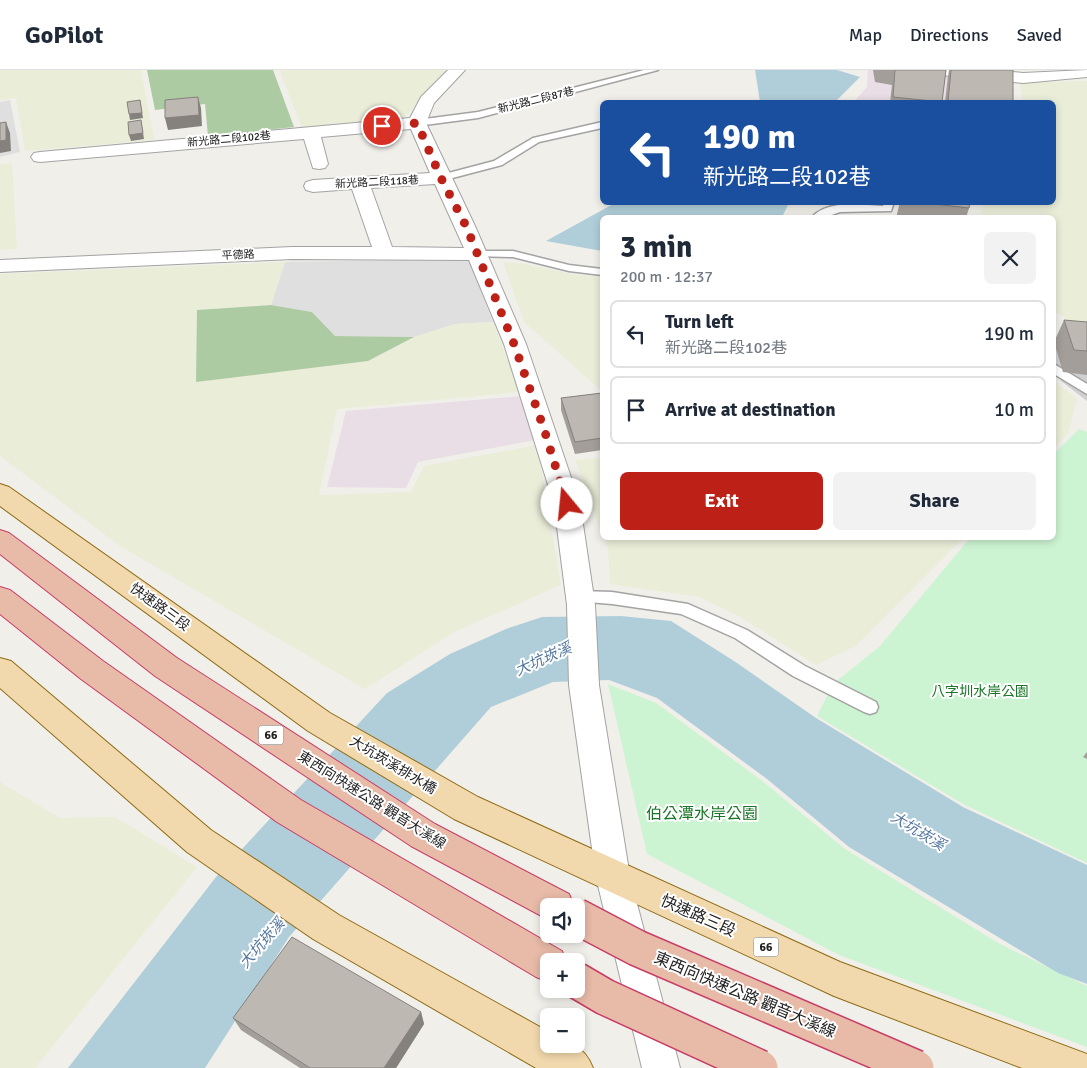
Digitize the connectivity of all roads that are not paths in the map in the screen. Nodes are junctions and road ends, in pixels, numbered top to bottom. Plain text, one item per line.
1 (457, 70) edge
2 (654, 70) edge
3 (940, 70) edge
4 (1087, 72) edge
5 (417, 123) junction
6 (600, 125) edge
7 (311, 132) junction
8 (40, 157) dead end
9 (319, 164) dead end
10 (441, 178) junction
11 (313, 186) dead end
12 (361, 187) dead end
13 (888, 205) edge
14 (818, 215) edge
15 (384, 254) junction
16 (476, 254) junction
17 (0, 266) edge
18 (600, 272) edge
19 (1056, 369) edge
20 (1087, 390) edge
21 (0, 493) edge
22 (0, 540) edge
23 (0, 598) edge
24 (581, 601) junction
25 (0, 670) edge
26 (870, 707) dead end
27 (319, 722) joint
28 (466, 808) joint
29 (613, 877) junction
30 (542, 898) edge
31 (585, 921) edge
32 (540, 959) edge
33 (585, 986) edge
34 (574, 1068) edge
35 (661, 1068) edge
36 (760, 1068) edge
37 (916, 1068) edge
38 (1074, 1068) edge

1 - 5 street
2 - 5 lane, 新光路二段87巷
3 - 4 street
5 - 7 street, 新光路二段102巷
5 - 10 street
6 - 10 lane
7 - 8 street, 新光路二段102巷
7 - 9 street
10 - 11 street, 新光路二段118巷
10 - 16 street
12 - 15 street
13 - 14 lane
15 - 16 street, 平德路
15 - 17 street, 平德路
16 - 18 lane
16 - 24 street
19 - 20 lane
21 - 27 main road, 快速路三段 / 66
22 - 30 highway, 東西向快速公路 觀音大溪線 / 66
23 - 32 highway
24 - 26 lane
24 - 29 street
25 - 34 main road
27 - 28 main road, 大坑崁溪排水橋 / 66
28 - 29 main road, 快速路三段 / 66
29 - 35 street
29 - 38 main road, 快速路三段 / 66
31 - 37 highway, 東西向快速公路 觀音大溪線, bridge
33 - 36 highway, bridge

